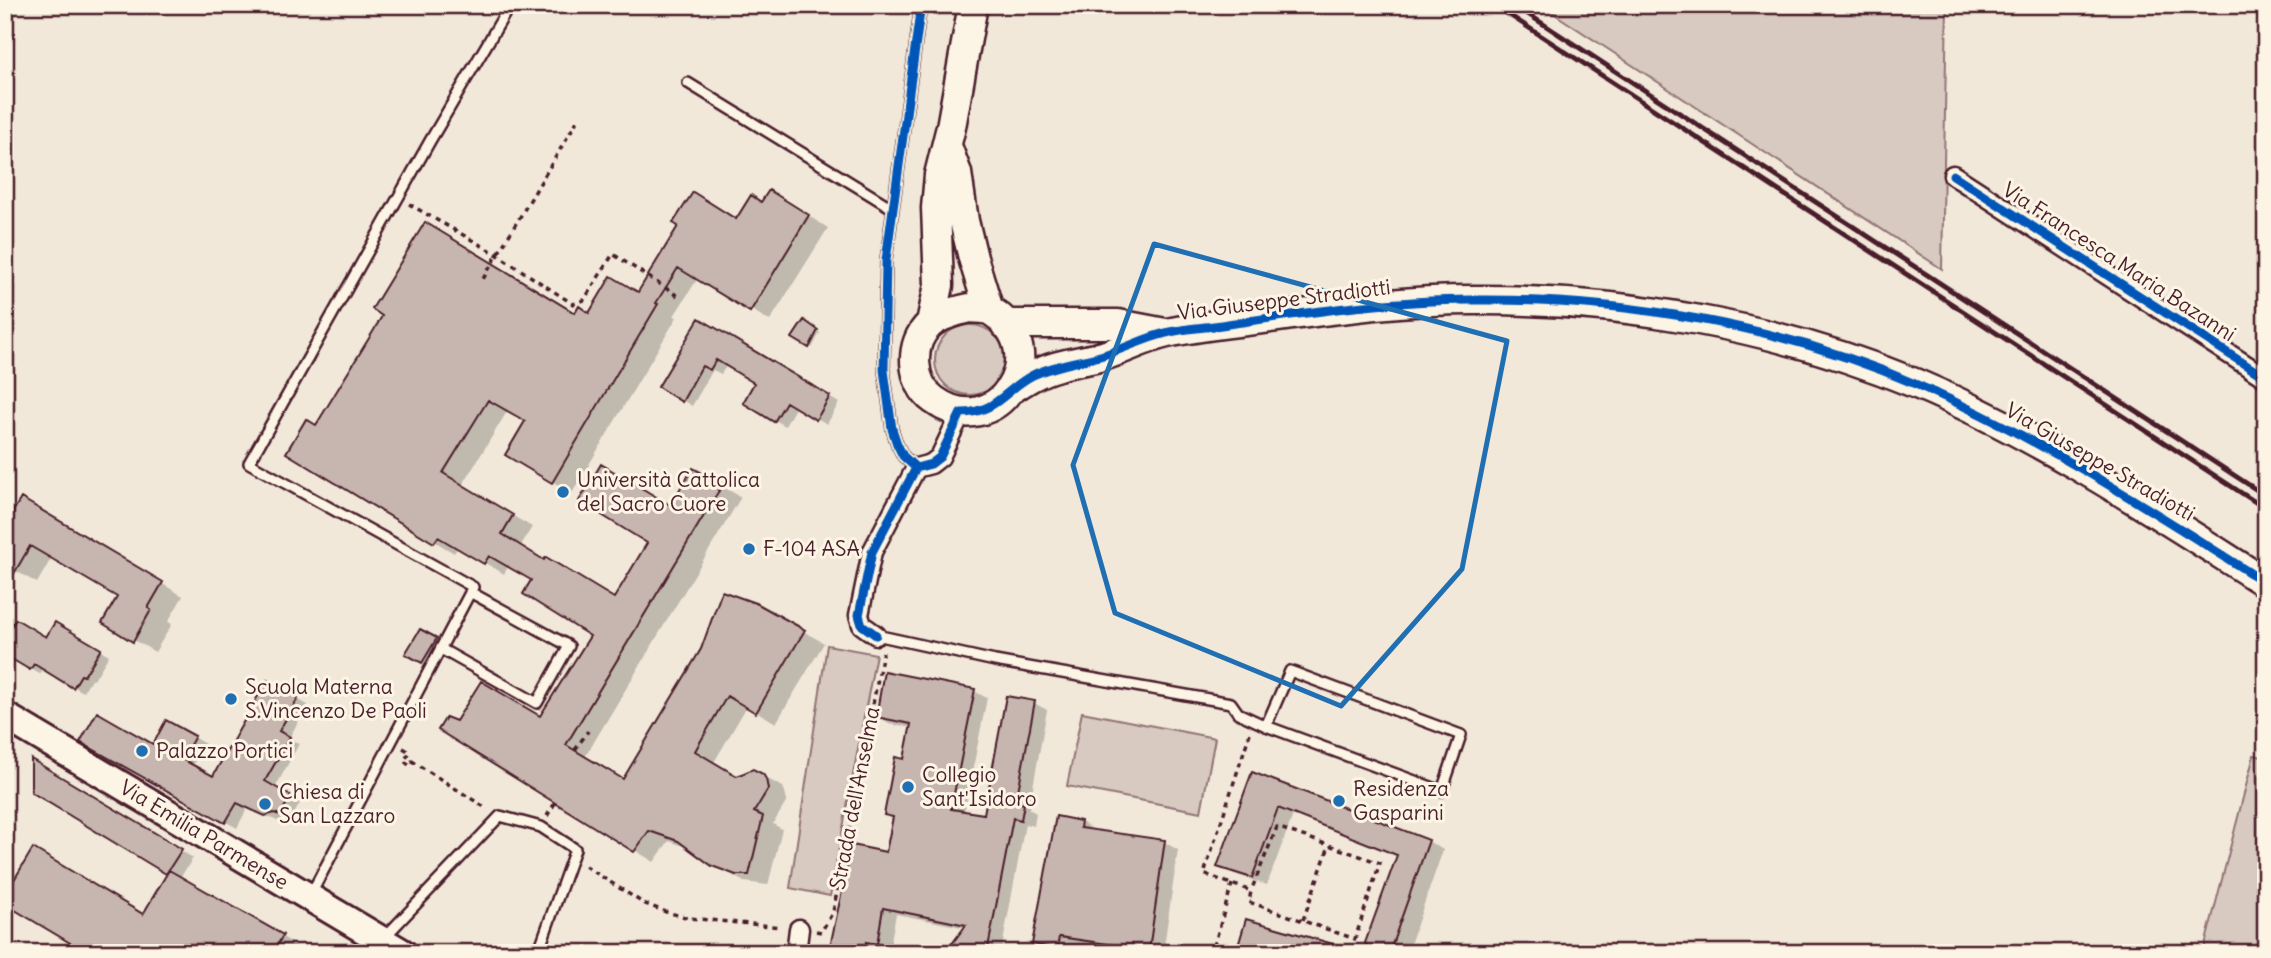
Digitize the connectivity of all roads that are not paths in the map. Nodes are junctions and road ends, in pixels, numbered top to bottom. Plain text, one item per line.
1 (510, 5) edge
2 (921, 5) edge
3 (972, 5) edge
4 (688, 83) dead end
5 (947, 146) junction
6 (1953, 175) dead end
7 (892, 208) junction
8 (997, 317) junction
9 (931, 323) junction
10 (1165, 333) junction
11 (2266, 377) edge
12 (1010, 390) junction
13 (961, 413) junction
14 (916, 468) junction
15 (2266, 583) edge
16 (472, 590) junction
17 (881, 637) joint
18 (440, 649) junction
19 (5, 716) edge
20 (1266, 726) junction
21 (309, 897) junction
22 (799, 929) road end
23 (393, 947) edge
24 (538, 953) edge
25 (796, 953) edge

1 - 16 lane
2 - 7 lane
3 - 5 main road
4 - 7 lane
5 - 8 main road
5 - 9 main road
6 - 11 street, Via Francesca Maria Bazanni
7 - 14 lane
8 - 9 main road
8 - 10 main road, Via Giuseppe Stradiotti
8 - 12 main road
9 - 13 main road
10 - 12 main road, Via Giuseppe Stradiotti
10 - 15 main road, Via Giuseppe Stradiotti
12 - 13 main road
13 - 14 street
14 - 17 street
16 - 18 lane
16 - 18 lane
17 - 20 lane
18 - 21 lane
19 - 21 main road, Via Emilia Parmense
20 - 20 lane
21 - 23 main road, Via Emilia Parmense
22 - 25 street
23 - 24 lane

